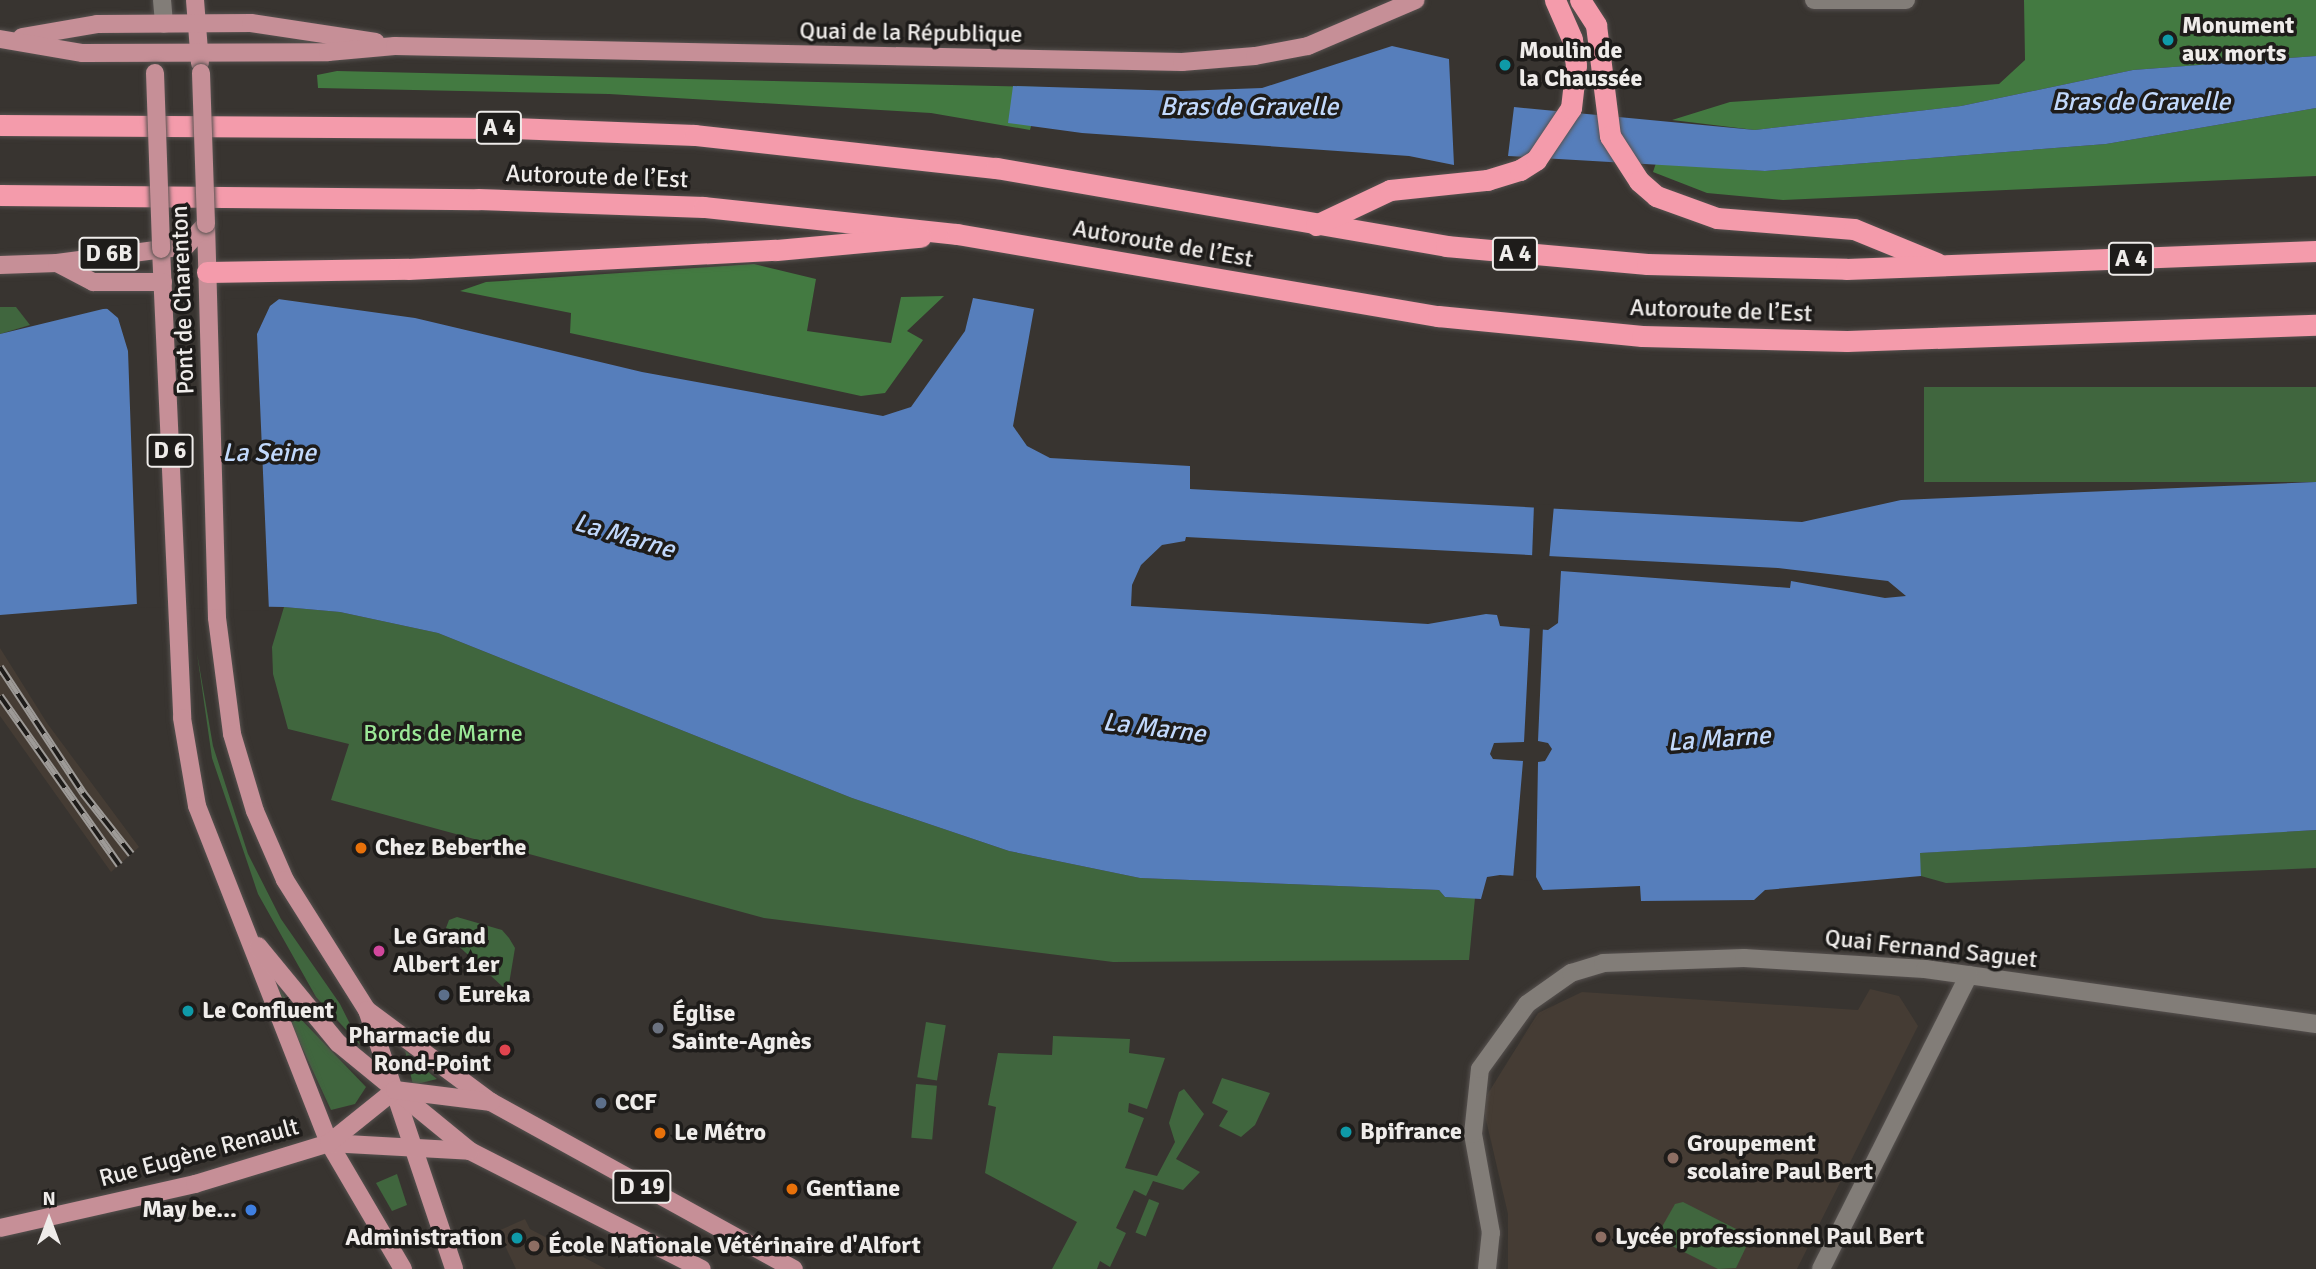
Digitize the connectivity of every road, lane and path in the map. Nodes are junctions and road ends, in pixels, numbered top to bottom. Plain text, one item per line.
1 (162, 0) edge
2 (195, 0) edge
3 (1416, 0) edge
4 (1555, 0) edge
5 (1580, 0) edge
6 (1814, 0) edge
7 (1906, 0) edge
8 (199, 23) junction
9 (164, 24) junction
10 (4, 40) edge
11 (395, 46) junction
12 (155, 52) junction
13 (200, 52) junction
14 (0, 125) edge
15 (0, 195) edge
16 (206, 224) junction
17 (1316, 225) junction
18 (957, 234) junction
19 (186, 246) junction
20 (161, 249) junction
21 (2316, 251) edge
22 (57, 263) junction
23 (0, 265) edge
24 (1946, 267) junction
25 (207, 272) junction
26 (163, 282) junction
27 (2316, 325) edge
28 (247, 932) junction
29 (1969, 975) junction
30 (367, 1010) junction
31 (2316, 1024) edge
32 (395, 1090) junction
33 (491, 1102) junction
34 (329, 1143) junction
35 (413, 1148) junction
36 (470, 1151) junction
37 (0, 1228) edge
38 (403, 1269) edge
39 (454, 1269) edge
40 (702, 1269) edge
41 (794, 1269) edge
42 (1487, 1269) edge
43 (1821, 1269) edge

1 - 9 street
2 - 8 main road, Pont de Charenton
3 - 11 main road, Quai de la République
4 - 17 highway
5 - 24 highway
6 - 7 street
8 - 9 main road, Quai de la République
8 - 11 main road, Quai de la République
8 - 13 main road, Pont de Charenton
9 - 10 main road, Quai de la République
9 - 12 main road, Pont de Charenton
10 - 12 main road, Quai de la République
11 - 13 main road, Quai de la République
12 - 13 main road, Quai de la République
12 - 20 main road, Pont de Charenton, bridge
13 - 16 main road, Pont de Charenton, bridge
14 - 17 highway, Autoroute de l’Est / A 4
15 - 18 highway, Autoroute de l’Est
16 - 19 main road
16 - 25 main road, Pont de Charenton / D 6
17 - 24 highway, Autoroute de l’Est / A 4
18 - 25 highway
18 - 27 highway, Autoroute de l’Est
19 - 20 main road
19 - 25 main road
20 - 22 main road, D 6B
20 - 26 main road, Pont de Charenton / D 6
21 - 24 highway, Autoroute de l’Est / A 4
22 - 23 main road, D 6B
22 - 26 main road
25 - 30 main road, Pont de Charenton / D 6
26 - 28 main road, Pont de Charenton / D 6
28 - 32 main road
28 - 34 main road, D 6
29 - 31 street, Quai Fernand Saguet
29 - 42 street, Quai Fernand Saguet
29 - 43 street
30 - 32 main road, D 6
30 - 33 main road
32 - 33 main road, D 19
32 - 34 main road, D 19
32 - 35 main road, D 6
32 - 36 main road
33 - 41 main road, D 19
34 - 35 main road, D 19
34 - 37 main road, Rue Eugène Renault / D 19
34 - 38 main road, D 6
35 - 36 main road, D 19
35 - 39 main road, D 6
36 - 40 main road, D 19

